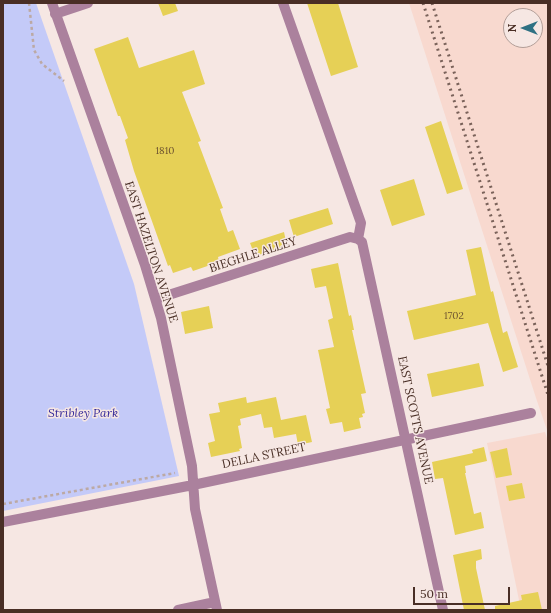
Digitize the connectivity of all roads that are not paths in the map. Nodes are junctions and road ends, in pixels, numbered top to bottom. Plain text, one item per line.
1 (52, 3) edge
2 (88, 3) edge
3 (283, 3) edge
4 (55, 14) junction
5 (358, 239) junction
6 (156, 299) junction
7 (531, 412) dead end
8 (406, 439) junction
9 (193, 485) junction
10 (3, 522) edge
11 (216, 606) edge
12 (178, 610) edge
13 (443, 610) edge

1 - 4 street, EAST HAZELTON AVENUE
2 - 4 street
3 - 5 street
4 - 6 street, EAST HAZELTON AVENUE
5 - 6 street, BIEGHLE ALLEY
5 - 8 street, EAST SCOTTS AVENUE
6 - 9 street, EAST HAZELTON AVENUE
7 - 8 street, DELLA STREET
8 - 9 street, DELLA STREET
8 - 13 street, EAST SCOTTS AVENUE
9 - 10 street, DELLA STREET
9 - 11 street, EAST HAZELTON AVENUE
11 - 12 street

